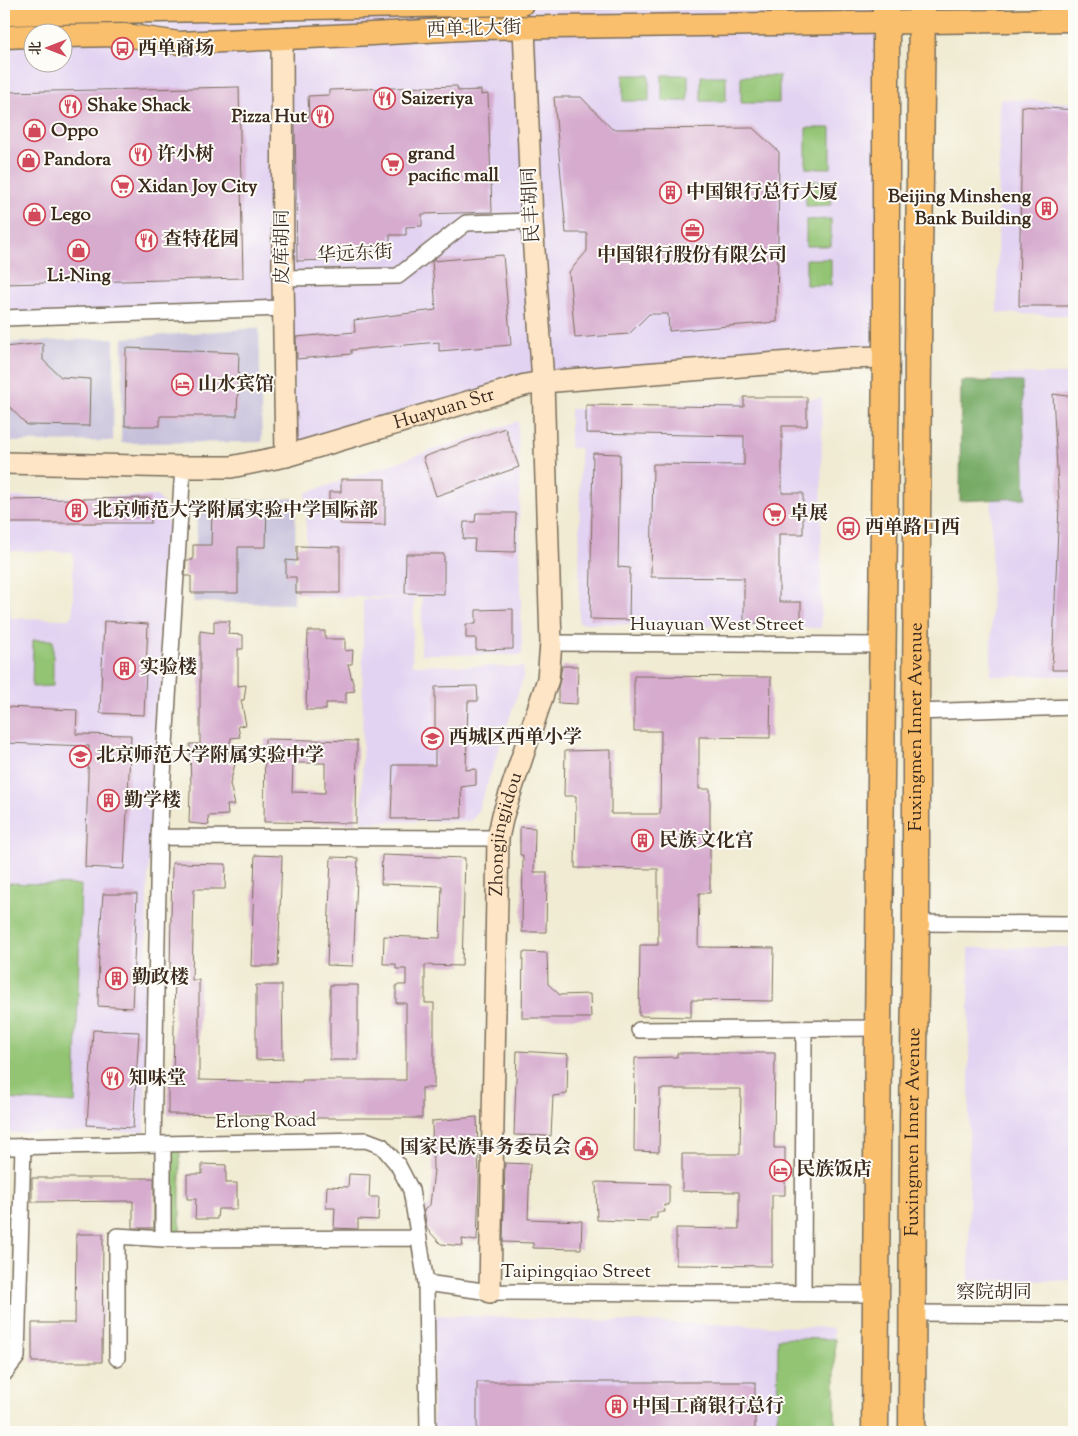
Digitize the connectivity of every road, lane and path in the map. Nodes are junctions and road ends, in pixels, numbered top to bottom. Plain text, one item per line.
1 (522, 4) edge
2 (373, 6) edge
3 (105, 8) edge
4 (886, 13) edge
5 (922, 13) edge
6 (4, 14) edge
7 (1074, 20) edge
8 (524, 28) junction
9 (22, 36) edge
10 (72, 36) edge
11 (4, 37) edge
12 (282, 38) junction
13 (532, 221) junction
14 (283, 278) junction
15 (284, 308) junction
16 (4, 318) edge
17 (886, 357) junction
18 (543, 382) junction
19 (286, 456) junction
20 (4, 463) edge
21 (183, 467) junction
22 (551, 644) junction
23 (883, 645) junction
24 (1074, 707) edge
25 (916, 712) junction
26 (159, 837) junction
27 (498, 838) junction
28 (916, 923) junction
29 (1074, 924) edge
30 (878, 1028) junction
31 (640, 1030) dead end
32 (804, 1030) junction
33 (158, 1144) junction
34 (23, 1146) junction
35 (4, 1147) edge
36 (420, 1238) junction
37 (163, 1239) junction
38 (426, 1283) junction
39 (490, 1292) junction
40 (804, 1294) junction
41 (876, 1294) junction
42 (913, 1313) junction
43 (1074, 1314) edge
44 (117, 1358) dead end
45 (4, 1374) edge
46 (428, 1432) edge
47 (875, 1432) edge
48 (912, 1432) edge

1 - 2 main road, 西单北大街
2 - 3 main road, 西单北大街
3 - 6 main road, 西单北大街
4 - 5 main road, 西单北大街
4 - 8 main road, 西单北大街
4 - 17 highway, Fuxingmen Inner Avenue
5 - 7 main road, 西单北大街
5 - 25 highway, Fuxingmen Inner Avenue
8 - 12 main road, 西单北大街
8 - 13 street, 民丰胡同
9 - 11 main road
10 - 12 main road, 西单北大街
12 - 14 street, 皮库胡同
13 - 14 street, 华远东街
13 - 18 street, 民丰胡同
14 - 15 street, 皮库胡同
15 - 16 street
15 - 19 street, 皮库胡同
17 - 18 street, Huayuan Str
17 - 23 highway, Fuxingmen Inner Avenue
18 - 19 street, Huayuan Str
18 - 22 street, Zhongjingjidou
19 - 21 street, Huayuan Str
20 - 21 street, Huayuan Str
21 - 26 street
22 - 23 street, Huayuan West Street
22 - 27 street, Zhongjingjidou
23 - 30 highway, Fuxingmen Inner Avenue
24 - 25 street
25 - 28 highway, Fuxingmen Inner Avenue
26 - 27 street
26 - 33 street
27 - 39 street, Zhongjingjidou
28 - 29 street
28 - 42 highway, Fuxingmen Inner Avenue
30 - 32 street
30 - 41 highway, Fuxingmen Inner Avenue
31 - 32 street
32 - 40 street
33 - 34 street, Erlong Road
33 - 36 street, Erlong Road
33 - 37 street
34 - 35 street, Erlong Road
34 - 45 street
36 - 37 street
36 - 38 street, Erlong Road
37 - 44 street
38 - 39 street, Taipingqiao Street
38 - 46 street
39 - 40 street, Taipingqiao Street
40 - 41 street, Taipingqiao Street
41 - 47 highway, Fuxingmen Inner Avenue
42 - 43 street, 察院胡同
42 - 48 highway, Fuxingmen Inner Avenue

